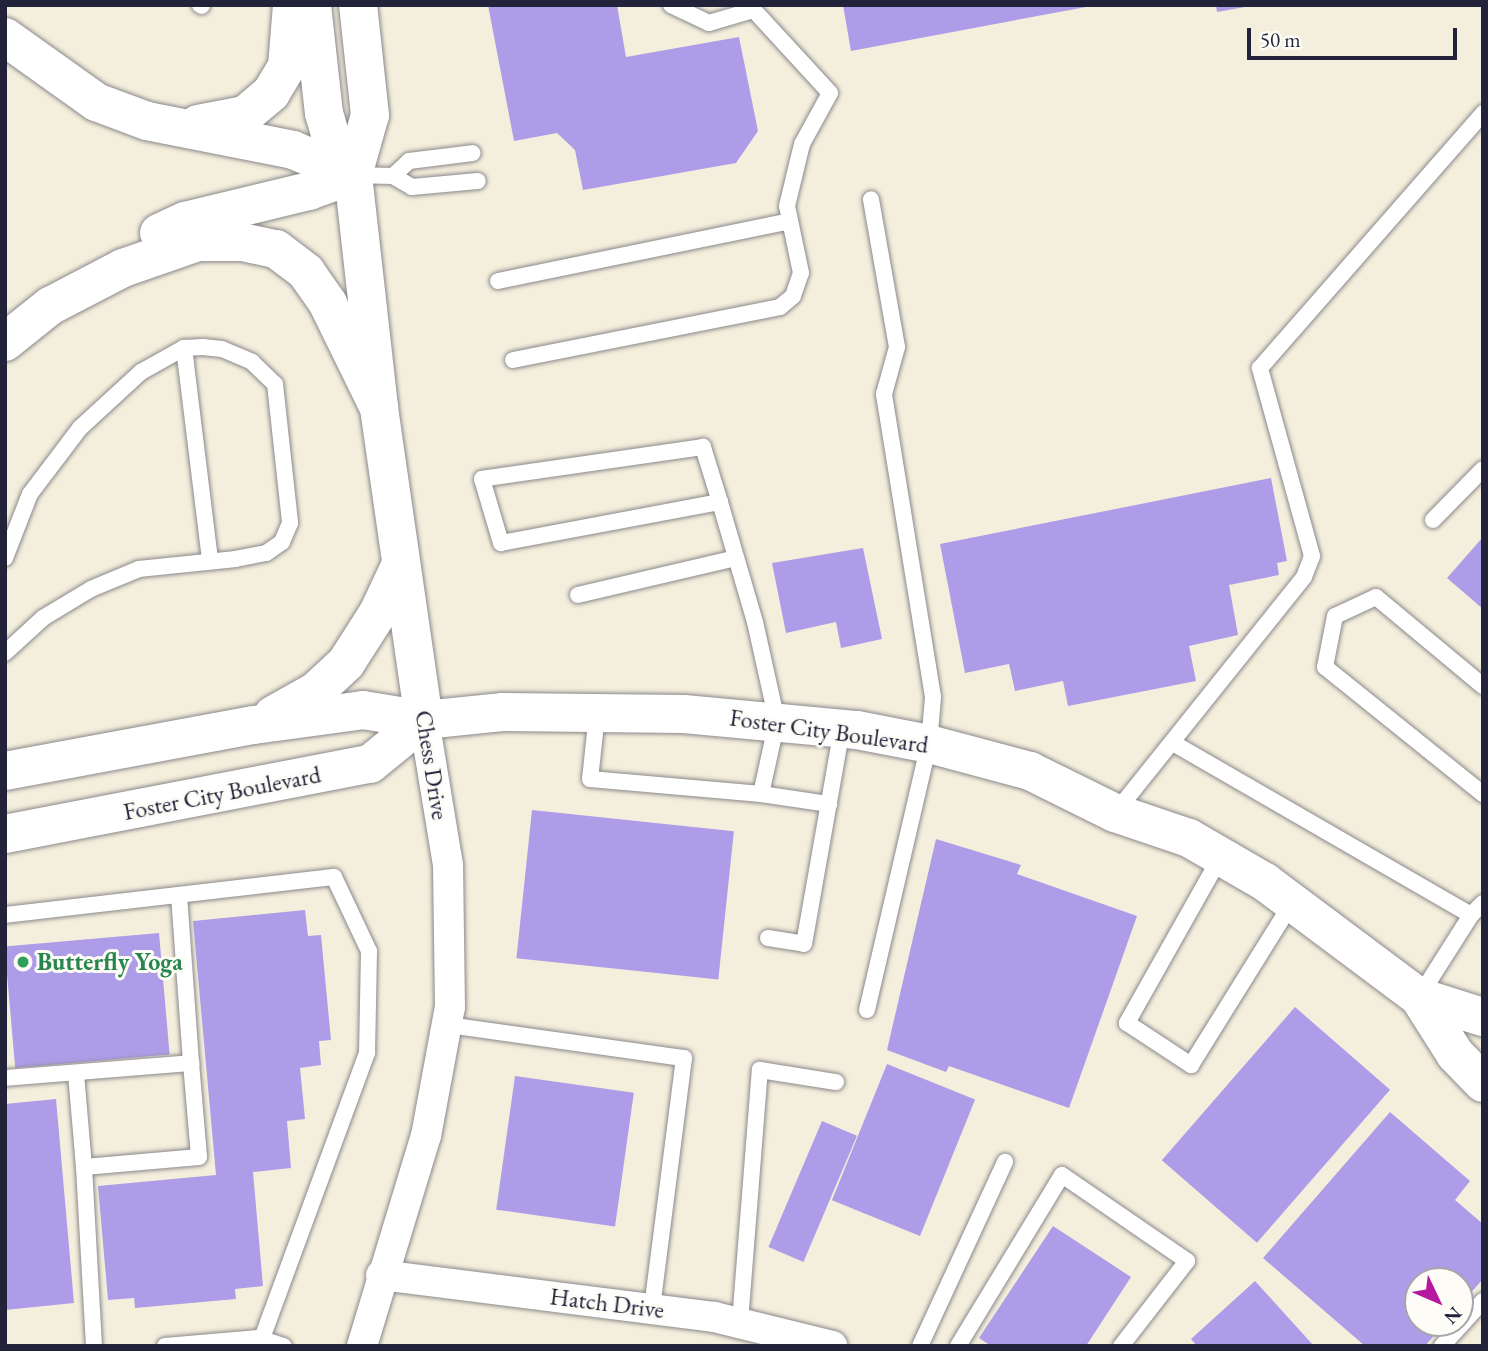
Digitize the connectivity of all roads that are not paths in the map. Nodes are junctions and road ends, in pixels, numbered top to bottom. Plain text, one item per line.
1 (292, 5) edge
2 (312, 5) edge
3 (358, 5) edge
4 (671, 5) edge
5 (750, 8) edge
6 (5, 37) edge
7 (1483, 113) edge
8 (147, 121) junction
9 (473, 153) dead end
10 (353, 175) junction
11 (393, 176) junction
12 (478, 181) dead end
13 (871, 199) dead end
14 (790, 221) junction
15 (498, 281) dead end
16 (5, 340) edge
17 (184, 348) junction
18 (513, 360) dead end
19 (379, 408) junction
20 (1483, 469) edge
21 (720, 502) junction
22 (1433, 520) dead end
23 (5, 558) edge
24 (736, 558) junction
25 (210, 561) junction
26 (401, 564) junction
27 (578, 595) dead end
28 (5, 653) edge
29 (1483, 686) edge
30 (597, 711) junction
31 (424, 720) junction
32 (777, 721) junction
33 (254, 725) junction
34 (842, 728) junction
35 (1173, 743) junction
36 (929, 744) junction
37 (5, 771) edge
38 (761, 794) junction
39 (1483, 794) edge
40 (829, 804) junction
41 (1115, 813) junction
42 (5, 834) edge
43 (1221, 856) junction
44 (178, 895) junction
45 (1293, 901) junction
46 (1483, 903) edge
47 (5, 915) edge
48 (1471, 915) junction
49 (768, 939) dead end
50 (1419, 997) junction
51 (867, 1010) dead end
52 (1483, 1017) edge
53 (447, 1025) junction
54 (191, 1063) junction
55 (76, 1074) junction
56 (5, 1078) edge
57 (836, 1082) dead end
58 (1483, 1083) edge
59 (1005, 1162) dead end
60 (84, 1167) junction
61 (381, 1275) junction
62 (1483, 1301) edge
63 (652, 1309) junction
64 (740, 1322) junction
65 (259, 1342) edge
66 (94, 1346) edge
67 (165, 1346) edge
68 (284, 1346) edge
69 (362, 1346) edge
70 (832, 1346) edge
71 (920, 1346) edge
72 (958, 1346) edge
73 (1121, 1346) edge
74 (1442, 1346) edge

1 - 8 main road
2 - 10 main road, Chess Drive
3 - 10 main road, Chess Drive
4 - 5 lane
5 - 14 lane
6 - 8 main road
7 - 35 lane
8 - 10 main road
9 - 11 lane
10 - 11 lane
10 - 16 main road
10 - 19 main road, Chess Drive
11 - 12 lane
13 - 36 lane
14 - 15 lane
14 - 18 lane
16 - 19 main road
17 - 23 lane
17 - 25 lane
17 - 25 lane
19 - 26 main road, Chess Drive
20 - 22 lane
21 - 21 lane
21 - 24 lane
24 - 27 lane
24 - 32 lane
25 - 28 lane
26 - 31 main road, Chess Drive
26 - 33 main road
29 - 39 lane
30 - 31 main road, Foster City Boulevard
30 - 32 main road, Foster City Boulevard
30 - 38 lane
31 - 33 main road, Foster City Boulevard
31 - 42 main road, Foster City Boulevard
31 - 53 street, Chess Drive
32 - 34 main road, Foster City Boulevard
32 - 38 lane
33 - 37 main road, Foster City Boulevard
34 - 36 main road, Foster City Boulevard
34 - 40 lane
35 - 41 lane
35 - 48 lane
36 - 41 main road, Foster City Boulevard
36 - 51 lane
38 - 40 lane
40 - 49 lane
41 - 43 main road, Foster City Boulevard
43 - 45 main road, Foster City Boulevard
43 - 45 lane
44 - 47 lane
44 - 54 lane
44 - 65 lane
45 - 50 main road, Foster City Boulevard
46 - 48 lane
48 - 50 lane
50 - 52 main road, Foster City Boulevard
50 - 58 main road, Foster City Boulevard
53 - 61 street, Chess Drive
53 - 63 lane
54 - 55 lane
54 - 60 lane
55 - 56 lane
55 - 60 lane
57 - 64 lane
59 - 71 lane
60 - 66 lane
61 - 63 street, Hatch Drive
61 - 69 street, Chess Drive
62 - 74 lane
63 - 64 street, Hatch Drive
64 - 70 street, Hatch Drive
65 - 67 lane
65 - 68 lane
72 - 73 lane

